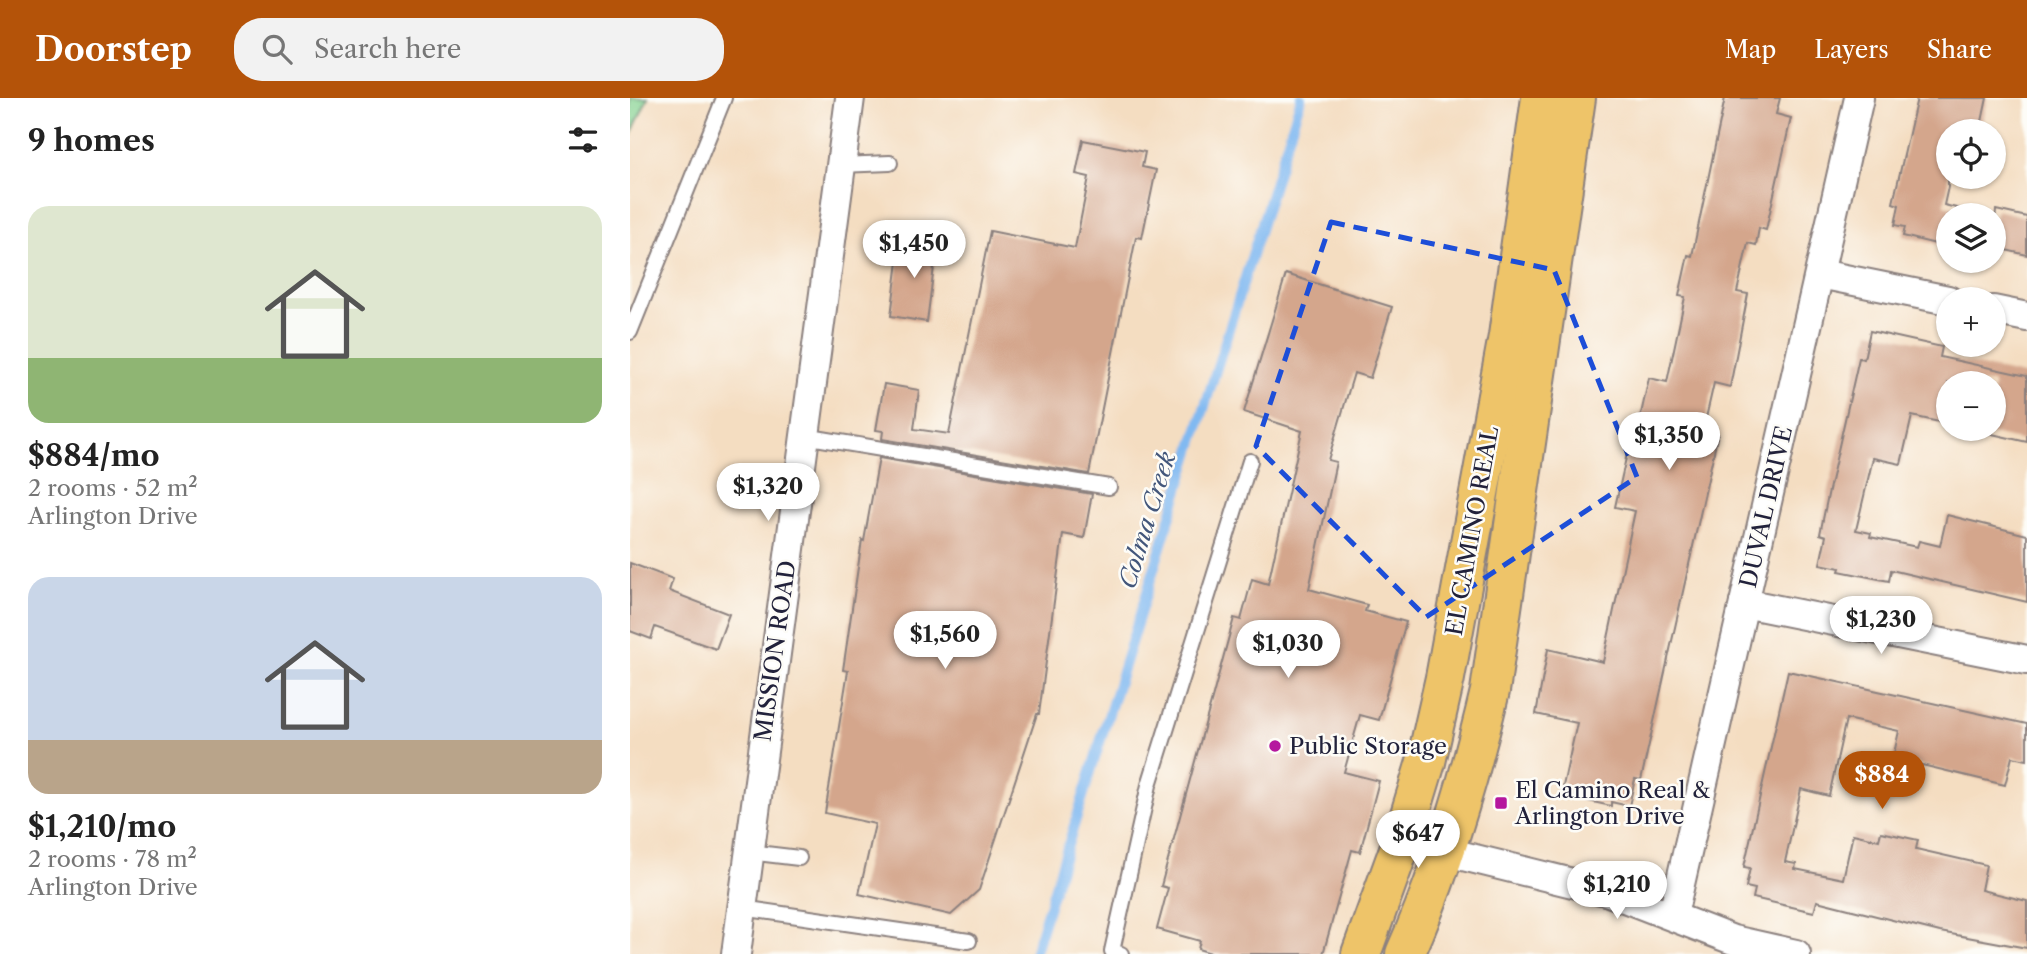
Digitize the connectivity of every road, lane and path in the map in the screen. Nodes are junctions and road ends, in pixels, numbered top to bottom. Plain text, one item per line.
1 (724, 98) edge
2 (850, 98) edge
3 (1541, 98) edge
4 (1576, 98) edge
5 (1859, 98) edge
6 (890, 163) dead end
7 (839, 165) junction
8 (1820, 274) junction
9 (1936, 298) edge
10 (2006, 313) edge
11 (2027, 317) edge
12 (630, 332) edge
13 (804, 436) junction
14 (1250, 461) dead end
15 (1109, 487) dead end
16 (1744, 603) junction
17 (2027, 660) edge
18 (1402, 841) junction
19 (749, 852) junction
20 (1446, 852) junction
21 (800, 858) dead end
22 (741, 908) junction
23 (1673, 915) junction
24 (970, 941) dead end
25 (736, 954) edge
26 (1121, 954) edge
27 (1361, 954) edge
28 (1405, 954) edge
29 (1796, 954) edge

1 - 12 lane
2 - 7 street, MISSION ROAD
3 - 18 main road, EL CAMINO REAL
4 - 20 main road, EL CAMINO REAL
5 - 8 street, DUVAL DRIVE
6 - 7 lane
7 - 13 street, MISSION ROAD
8 - 9 street
8 - 16 street, DUVAL DRIVE
10 - 11 street
13 - 15 lane
13 - 19 street, MISSION ROAD
14 - 26 lane
16 - 17 street
16 - 23 street, DUVAL DRIVE
18 - 20 street
18 - 27 main road, EL CAMINO REAL
19 - 21 lane
19 - 22 street, MISSION ROAD
20 - 23 street
20 - 28 main road, EL CAMINO REAL
22 - 24 lane
22 - 25 street, MISSION ROAD
23 - 29 street

